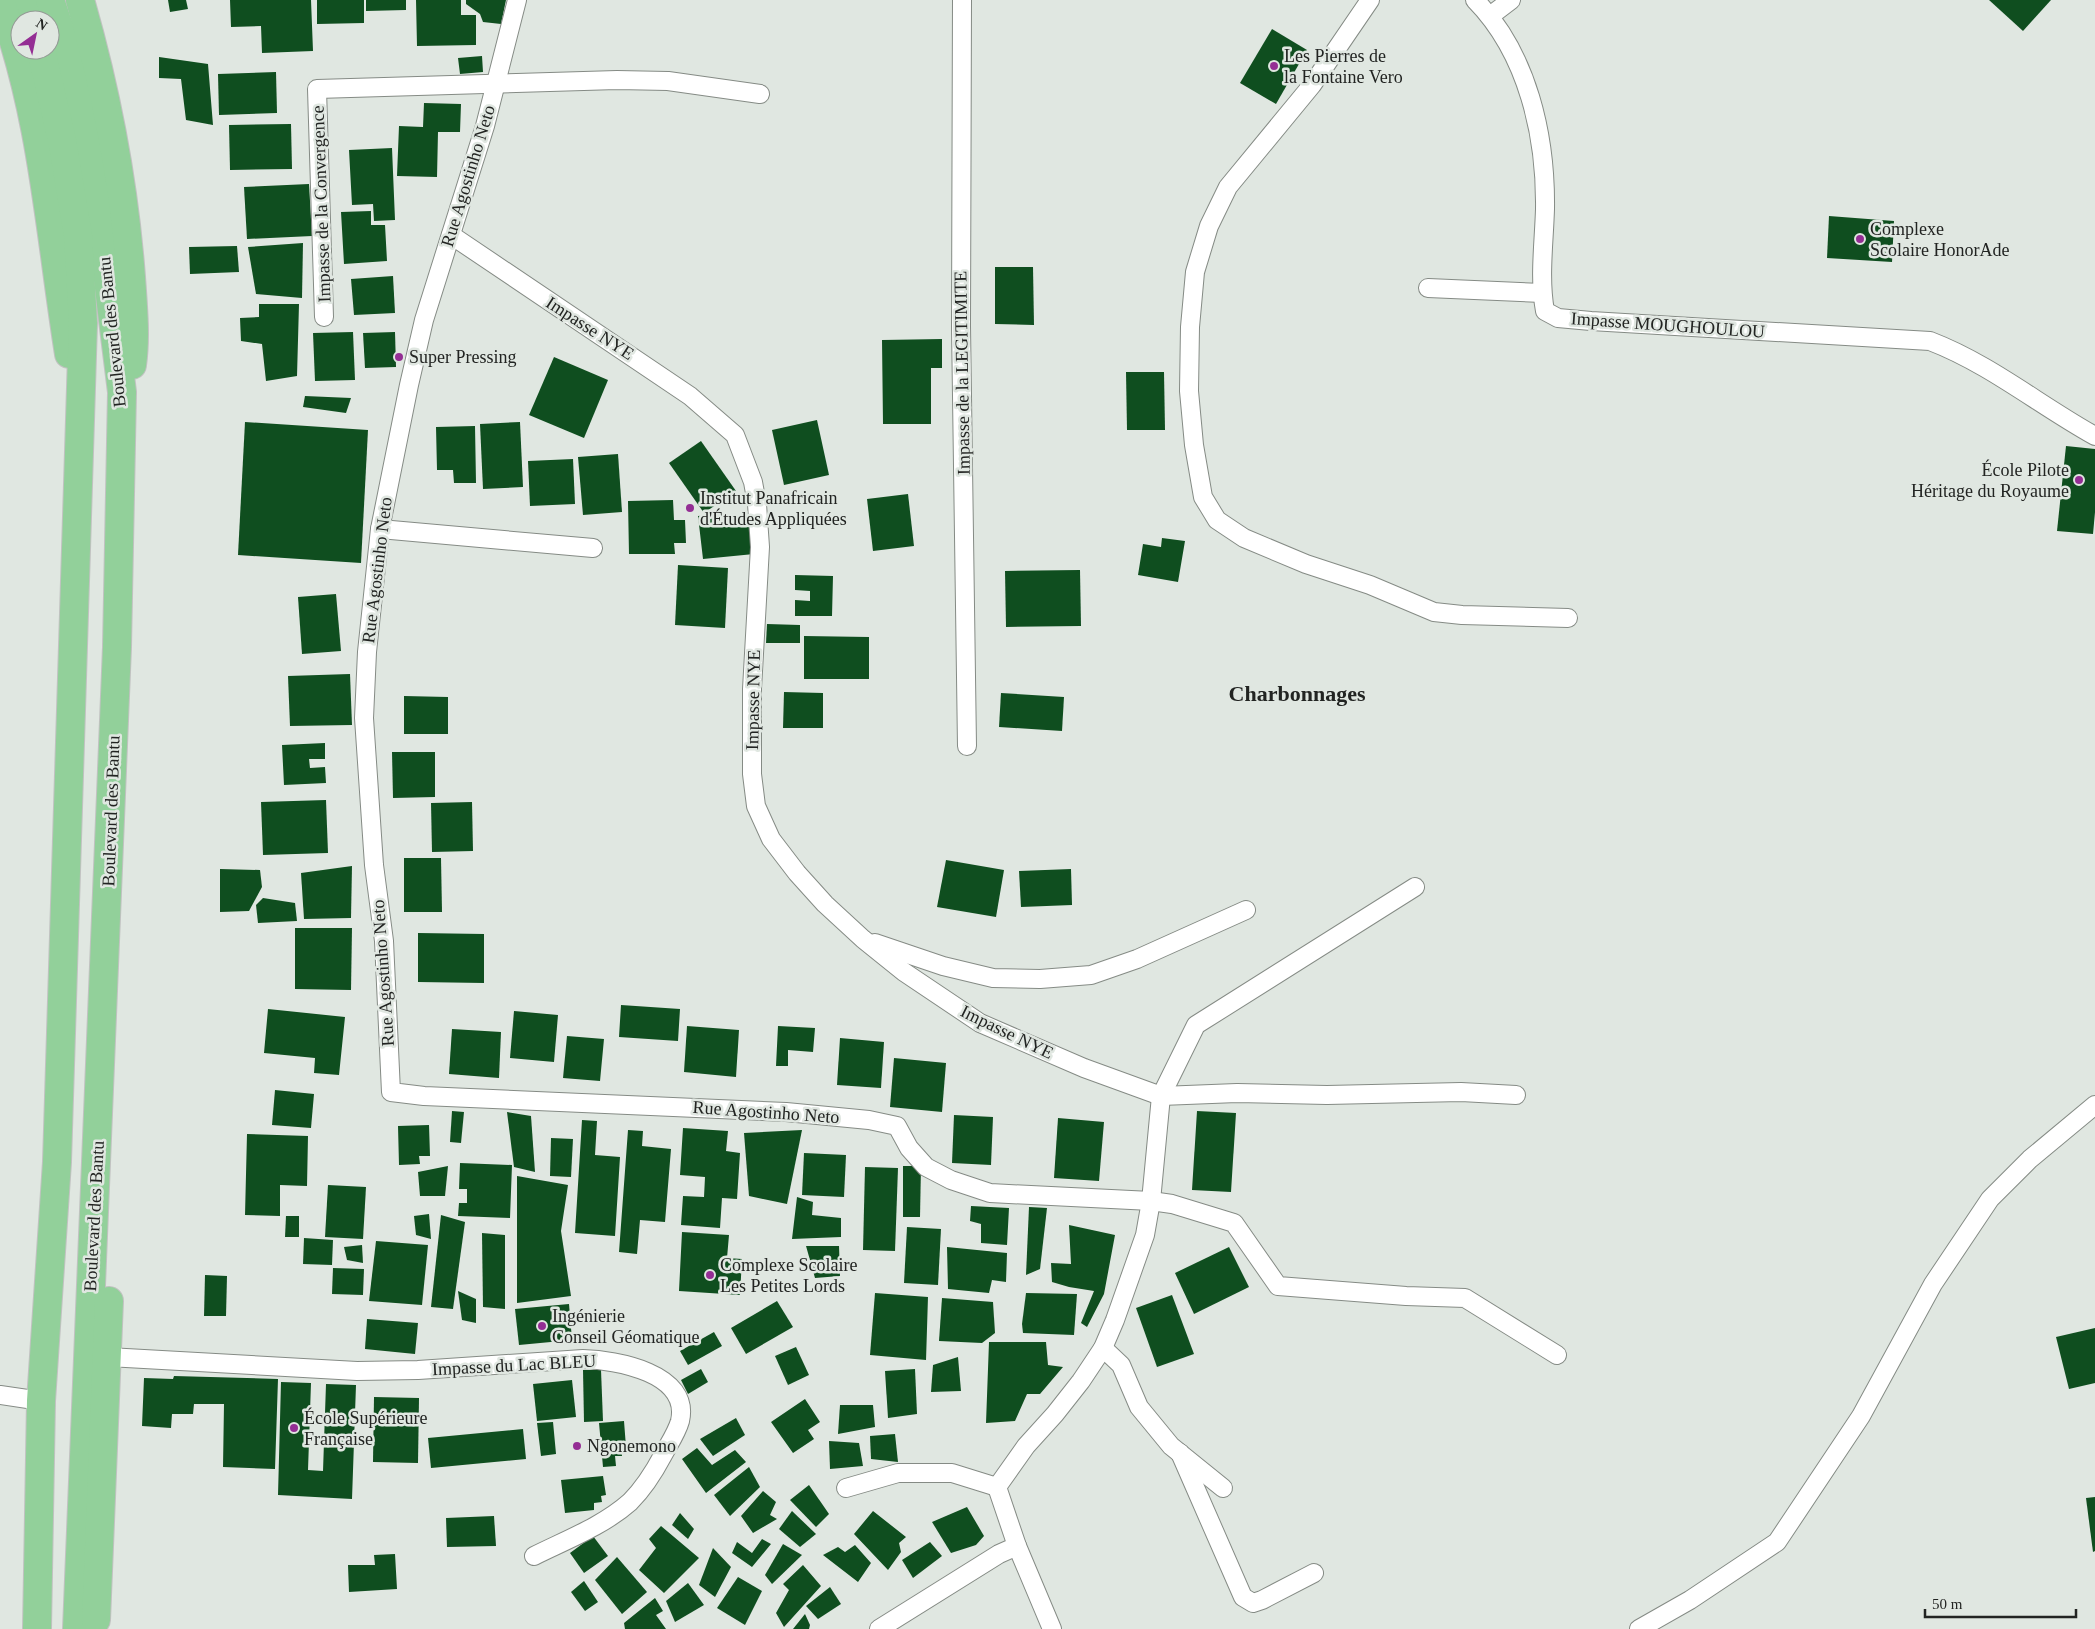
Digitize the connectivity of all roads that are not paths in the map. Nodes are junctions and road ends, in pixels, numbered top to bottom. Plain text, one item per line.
1 (50, 0) edge
2 (80, 0) edge
3 (517, 0) edge
4 (962, 0) edge
5 (1370, 0) edge
6 (1476, 0) edge
7 (1511, 0) edge
8 (0, 1) edge
9 (1490, 16) junction
10 (43, 60) edge
11 (496, 82) junction
12 (760, 94) dead end
13 (451, 235) junction
14 (1428, 288) dead end
15 (1542, 293) junction
16 (324, 318) dead end
17 (122, 392) junction
18 (81, 423) junction
19 (2095, 436) edge
20 (380, 529) junction
21 (593, 548) dead end
22 (1568, 618) dead end
23 (967, 746) dead end
24 (1416, 887) dead end
25 (1246, 910) dead end
26 (863, 939) junction
27 (1516, 1094) dead end
28 (1161, 1096) junction
29 (2095, 1105) edge
30 (1151, 1201) junction
31 (94, 1203) junction
32 (1102, 1348) junction
33 (1557, 1355) dead end
34 (108, 1357) junction
35 (0, 1395) edge
36 (41, 1400) junction
37 (1180, 1453) junction
38 (846, 1488) dead end
39 (997, 1488) junction
40 (1223, 1488) dead end
41 (1017, 1546) junction
42 (534, 1556) dead end
43 (1314, 1573) dead end
44 (37, 1629) edge
45 (77, 1629) edge
46 (96, 1629) edge
47 (879, 1629) edge
48 (1052, 1629) edge
49 (1639, 1629) edge

1 - 17 highway, Boulevard des Bantu
2 - 17 highway
3 - 11 street, Rue Agostinho Neto
4 - 23 street, Impasse de la LEGITIMITE
5 - 22 street
6 - 9 street, Impasse MOUGHOULOU
7 - 9 street
8 - 18 highway
9 - 15 street, Impasse MOUGHOULOU
10 - 18 highway, Boulevard des Bantu
11 - 12 street
11 - 13 street, Rue Agostinho Neto
11 - 16 street, Impasse de la Convergence
13 - 20 street, Rue Agostinho Neto
13 - 26 street, Impasse NYE
14 - 15 street
15 - 19 street, Impasse MOUGHOULOU
17 - 31 highway, Boulevard des Bantu
18 - 36 highway, Boulevard des Bantu
20 - 21 street
20 - 30 street, Rue Agostinho Neto
24 - 28 street
25 - 26 street
26 - 28 street, Impasse NYE
27 - 28 street
28 - 30 street
29 - 49 street
30 - 32 street
30 - 33 street
31 - 34 highway
31 - 45 highway, Boulevard des Bantu
32 - 37 street
32 - 39 street
34 - 42 street, Impasse du Lac BLEU
34 - 46 highway
35 - 36 street
36 - 44 highway, Boulevard des Bantu
37 - 40 street
37 - 43 street
38 - 39 street
39 - 41 street
41 - 47 street
41 - 48 street

